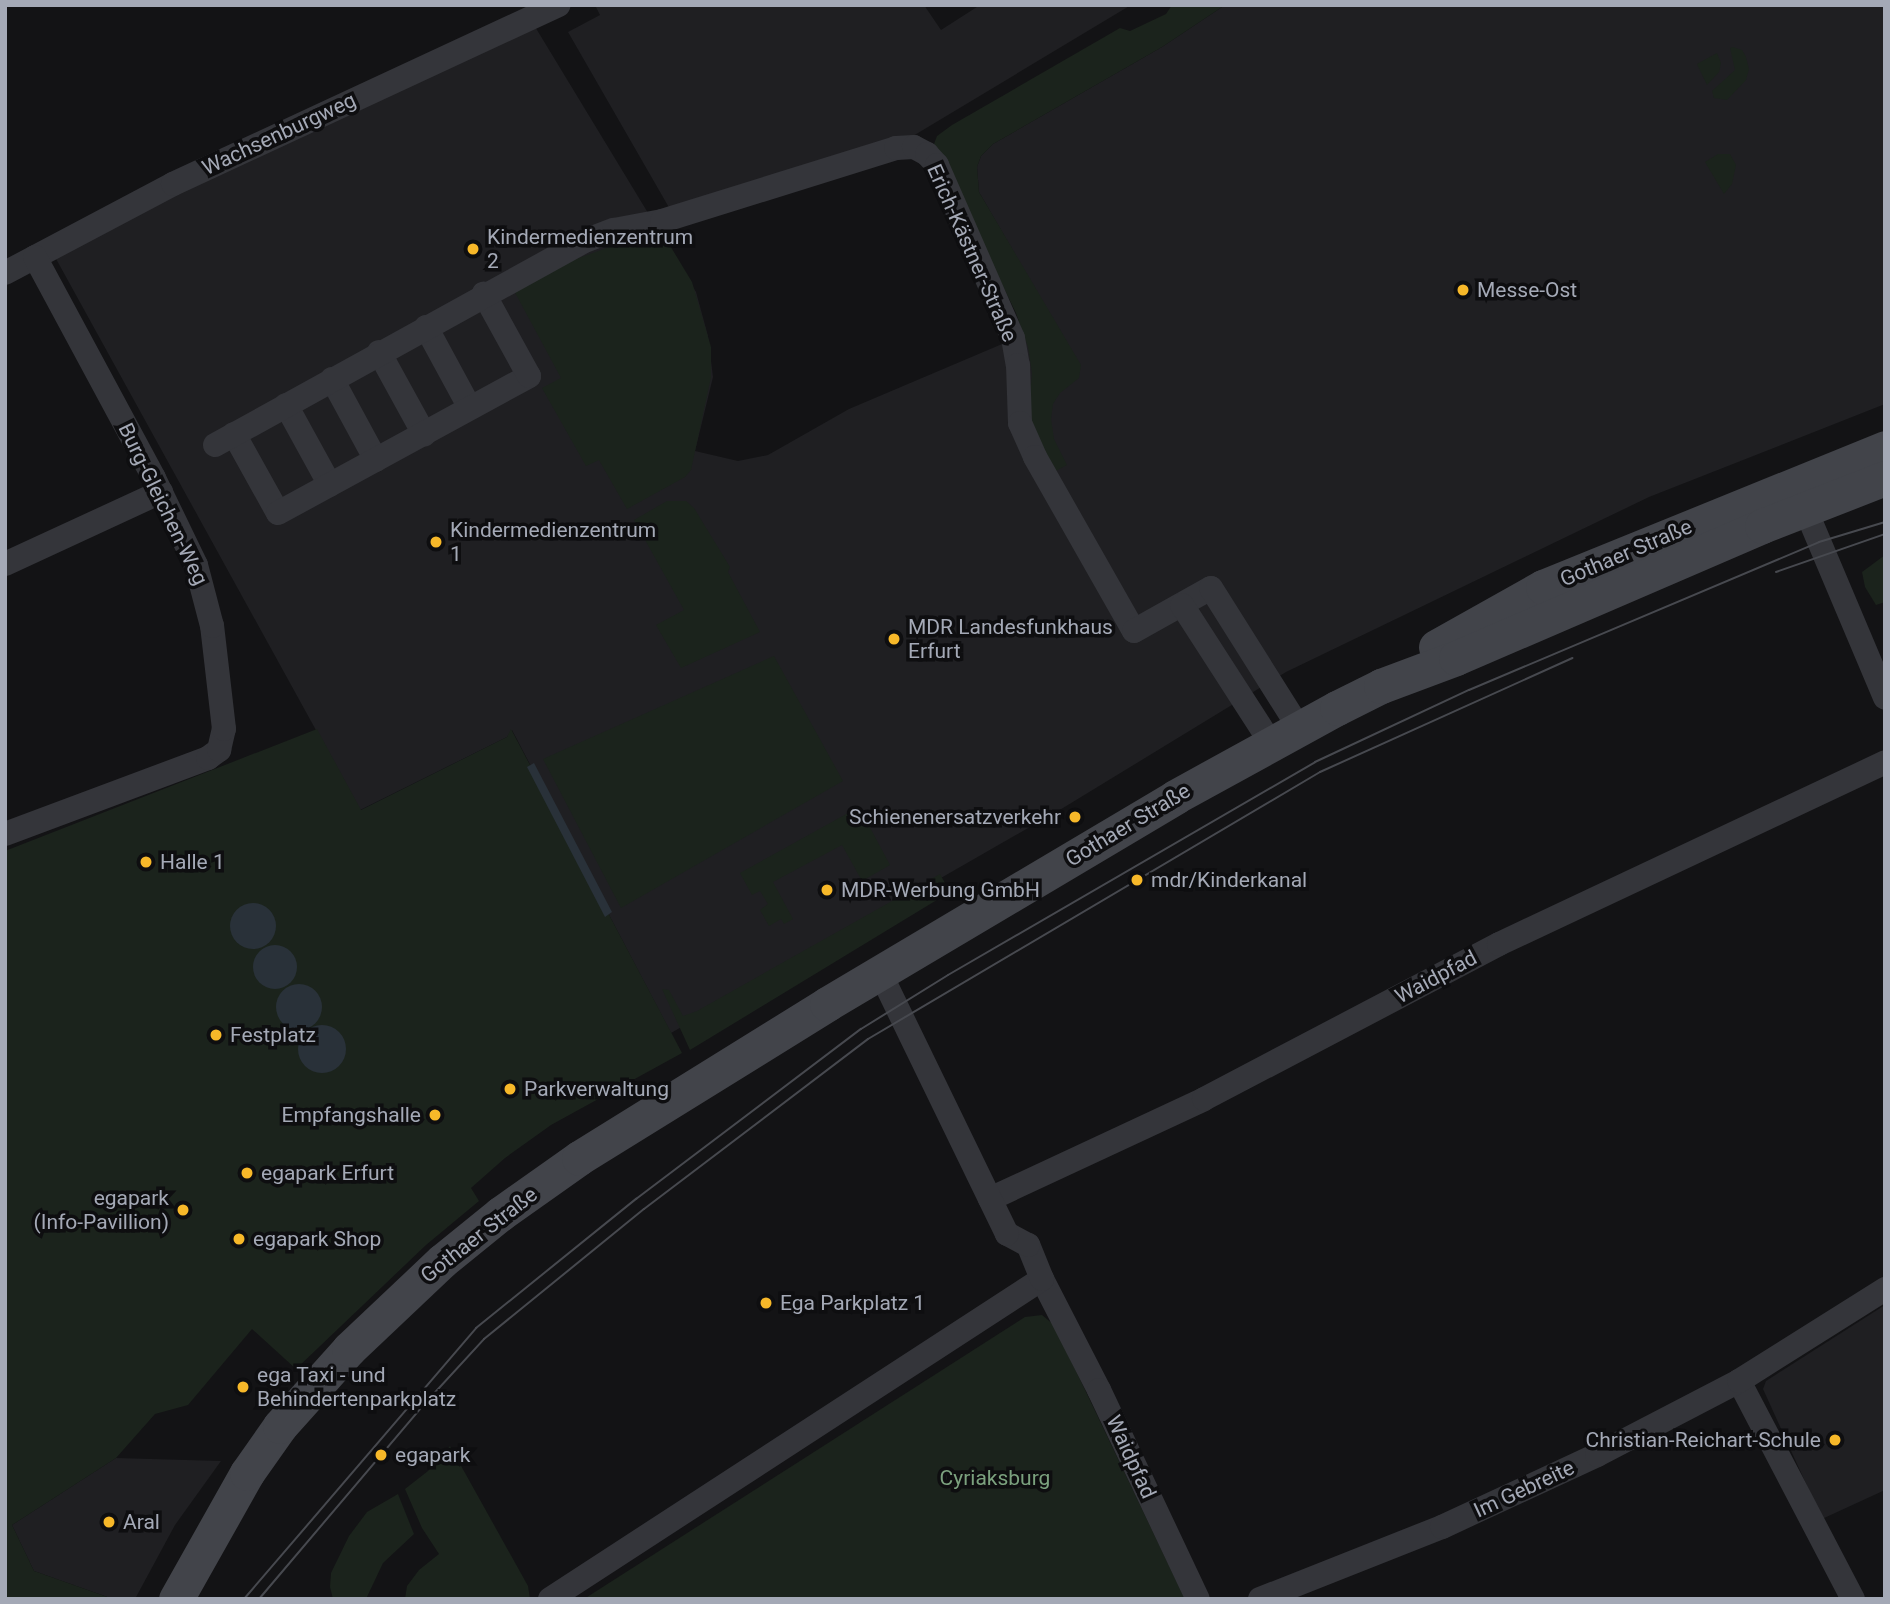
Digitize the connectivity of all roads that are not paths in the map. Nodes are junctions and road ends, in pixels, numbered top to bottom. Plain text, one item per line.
1 (547, 8) edge
2 (35, 257) junction
3 (5, 273) edge
4 (484, 294) junction
5 (426, 327) junction
6 (379, 352) junction
7 (332, 379) junction
8 (286, 405) junction
9 (470, 408) junction
10 (424, 434) junction
11 (1885, 448) edge
12 (376, 460) junction
13 (1885, 478) edge
14 (330, 485) junction
15 (161, 492) junction
16 (1800, 496) junction
17 (5, 564) edge
18 (1182, 605) junction
19 (1885, 698) edge
20 (1285, 736) junction
21 (1885, 762) edge
22 (5, 834) edge
23 (880, 973) junction
24 (990, 1199) junction
25 (1042, 1279) junction
26 (1885, 1289) edge
27 (1739, 1381) junction
28 (176, 1599) edge
29 (550, 1599) edge
30 (1198, 1599) edge
31 (1260, 1599) edge
32 (1853, 1599) edge

1 - 2 street, Wachsenburgweg
2 - 3 street, Wachsenburgweg
2 - 15 street, Burg-Gleichen-Weg
4 - 5 street
4 - 9 street
4 - 18 street, Erich-Kästner-Straße
5 - 6 street
5 - 9 street
6 - 7 street
6 - 10 street
7 - 8 street
7 - 12 street
8 - 14 street
8 - 14 street
9 - 10 street
10 - 12 street
11 - 16 main road, Gothaer Straße
12 - 14 street
13 - 16 main road, Gothaer Straße
15 - 17 street
15 - 22 street, Burg-Gleichen-Weg
16 - 19 street
16 - 20 main road, Gothaer Straße
18 - 20 street
18 - 20 street, Erich-Kästner-Straße
20 - 23 main road, Gothaer Straße
21 - 24 street, Waidpfad
23 - 24 street
23 - 28 main road, Gothaer Straße
24 - 25 street
25 - 29 street
25 - 30 street, Waidpfad
26 - 27 street, Im Gebreite
27 - 31 street, Im Gebreite
27 - 32 street

